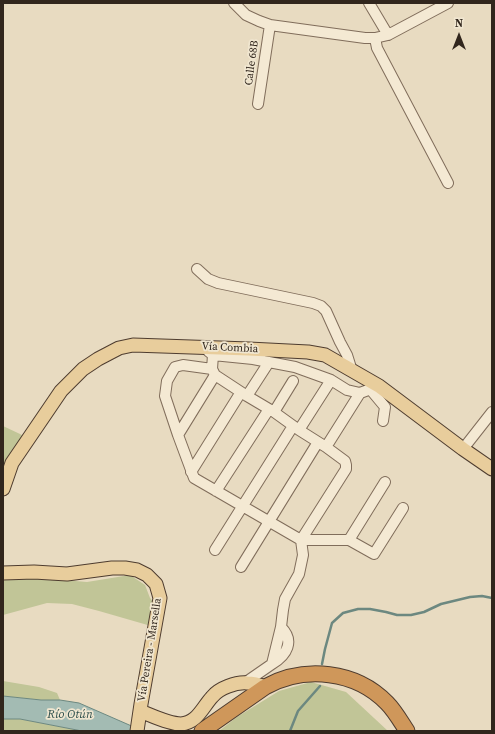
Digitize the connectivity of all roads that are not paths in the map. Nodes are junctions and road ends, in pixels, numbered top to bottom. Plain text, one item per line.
1 (234, 3) edge
2 (369, 3) edge
3 (448, 3) edge
4 (270, 25) junction
5 (388, 35) junction
6 (375, 38) junction
7 (258, 104) dead end
8 (448, 183) dead end
9 (197, 269) dead end
10 (208, 351) junction
11 (269, 362) junction
12 (352, 371) junction
13 (213, 372) junction
14 (331, 380) junction
15 (293, 382) dead end
16 (375, 388) junction
17 (360, 393) junction
18 (244, 394) junction
19 (271, 410) junction
20 (492, 412) edge
21 (383, 421) dead end
22 (296, 428) junction
23 (178, 435) junction
24 (322, 444) junction
25 (463, 449) junction
26 (492, 469) edge
27 (191, 472) junction
28 (385, 482) dead end
29 (3, 488) edge
30 (216, 491) junction
31 (243, 506) junction
32 (403, 508) dead end
33 (269, 522) junction
34 (301, 540) junction
35 (349, 540) junction
36 (215, 550) dead end
37 (241, 567) dead end
38 (3, 573) edge
39 (246, 682) junction
40 (266, 686) junction
41 (140, 711) junction
42 (138, 728) edge
43 (205, 729) edge
44 (407, 731) edge

1 - 4 street
2 - 5 street
3 - 5 street
4 - 6 street
4 - 7 street, Calle 68B
5 - 6 street
6 - 8 street
9 - 12 street
10 - 11 street
10 - 12 main road, Vía Combia
10 - 13 street
10 - 29 main road, Vía Combia
11 - 14 street
11 - 18 street
12 - 16 main road, Vía Combia
13 - 18 street
13 - 23 street
13 - 23 street
14 - 17 street
14 - 22 street
15 - 19 street
16 - 17 street
16 - 21 street
16 - 25 main road, Vía Combia
17 - 24 street
18 - 19 street
18 - 27 street
19 - 22 street
19 - 30 street
20 - 25 street
22 - 24 street
22 - 31 street
23 - 27 street
24 - 33 street
24 - 34 street
25 - 26 main road, Vía Combia
27 - 30 street
28 - 35 street
30 - 31 street
31 - 33 street
31 - 36 street
32 - 35 street
33 - 34 street
33 - 37 street
34 - 35 street
34 - 39 street
38 - 41 main road, Vía Pereira - Marsella
39 - 40 main road
39 - 41 main road
40 - 43 highway
40 - 44 highway
41 - 42 main road, Vía Pereira - Marsella

